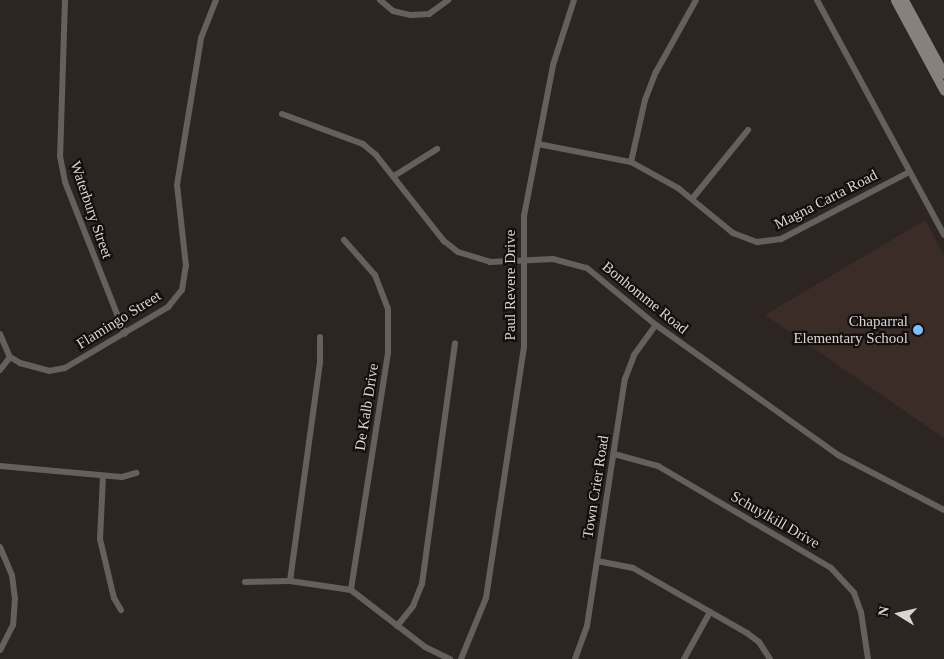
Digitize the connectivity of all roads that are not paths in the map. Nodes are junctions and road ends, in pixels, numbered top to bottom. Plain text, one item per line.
1 (65, 0) edge
2 (216, 0) edge
3 (380, 0) edge
4 (448, 0) edge
5 (574, 0) edge
6 (696, 0) edge
7 (817, 0) edge
8 (895, 0) edge
9 (904, 0) edge
10 (944, 74) edge
11 (944, 91) edge
12 (282, 114) dead end
13 (748, 130) dead end
14 (538, 144) junction
15 (437, 149) dead end
16 (631, 162) junction
17 (910, 172) junction
18 (394, 176) junction
19 (692, 199) junction
20 (944, 235) edge
21 (344, 240) dead end
22 (524, 261) junction
23 (656, 325) junction
24 (0, 334) edge
25 (125, 334) junction
26 (320, 337) dead end
27 (455, 343) dead end
28 (10, 357) junction
29 (0, 370) edge
30 (614, 454) junction
31 (0, 466) edge
32 (136, 473) dead end
33 (103, 476) junction
34 (944, 510) edge
35 (0, 548) edge
36 (597, 561) junction
37 (290, 581) junction
38 (245, 582) dead end
39 (351, 590) junction
40 (121, 610) dead end
41 (710, 612) junction
42 (397, 626) junction
43 (0, 650) edge
44 (450, 659) edge
45 (461, 659) edge
46 (575, 659) edge
47 (684, 659) edge
48 (770, 659) edge
49 (868, 659) edge

1 - 25 street, Waterbury Street
2 - 25 street, Flamingo Street
3 - 4 street
5 - 14 street, Paul Revere Drive
6 - 16 street
7 - 17 street
8 - 11 main road
9 - 10 main road
12 - 18 street, Bonhomme Road
13 - 19 street
14 - 16 street, Magna Carta Road
14 - 22 street, Paul Revere Drive
15 - 18 street
16 - 19 street, Magna Carta Road
17 - 19 street, Magna Carta Road
17 - 20 street
18 - 22 street, Bonhomme Road
21 - 39 street, De Kalb Drive
22 - 23 street, Bonhomme Road
22 - 45 street, Paul Revere Drive
23 - 30 street, Town Crier Road
23 - 34 street, Bonhomme Road
24 - 28 street
25 - 28 street, Flamingo Street
26 - 37 street
27 - 42 street
28 - 29 street
30 - 36 street, Town Crier Road
30 - 49 street, Schuylkill Drive
31 - 33 street
32 - 33 street
33 - 40 street
35 - 43 street
36 - 41 street
36 - 46 street, Town Crier Road
37 - 38 street
37 - 39 street
39 - 42 street
41 - 47 street
41 - 48 street
42 - 44 street

